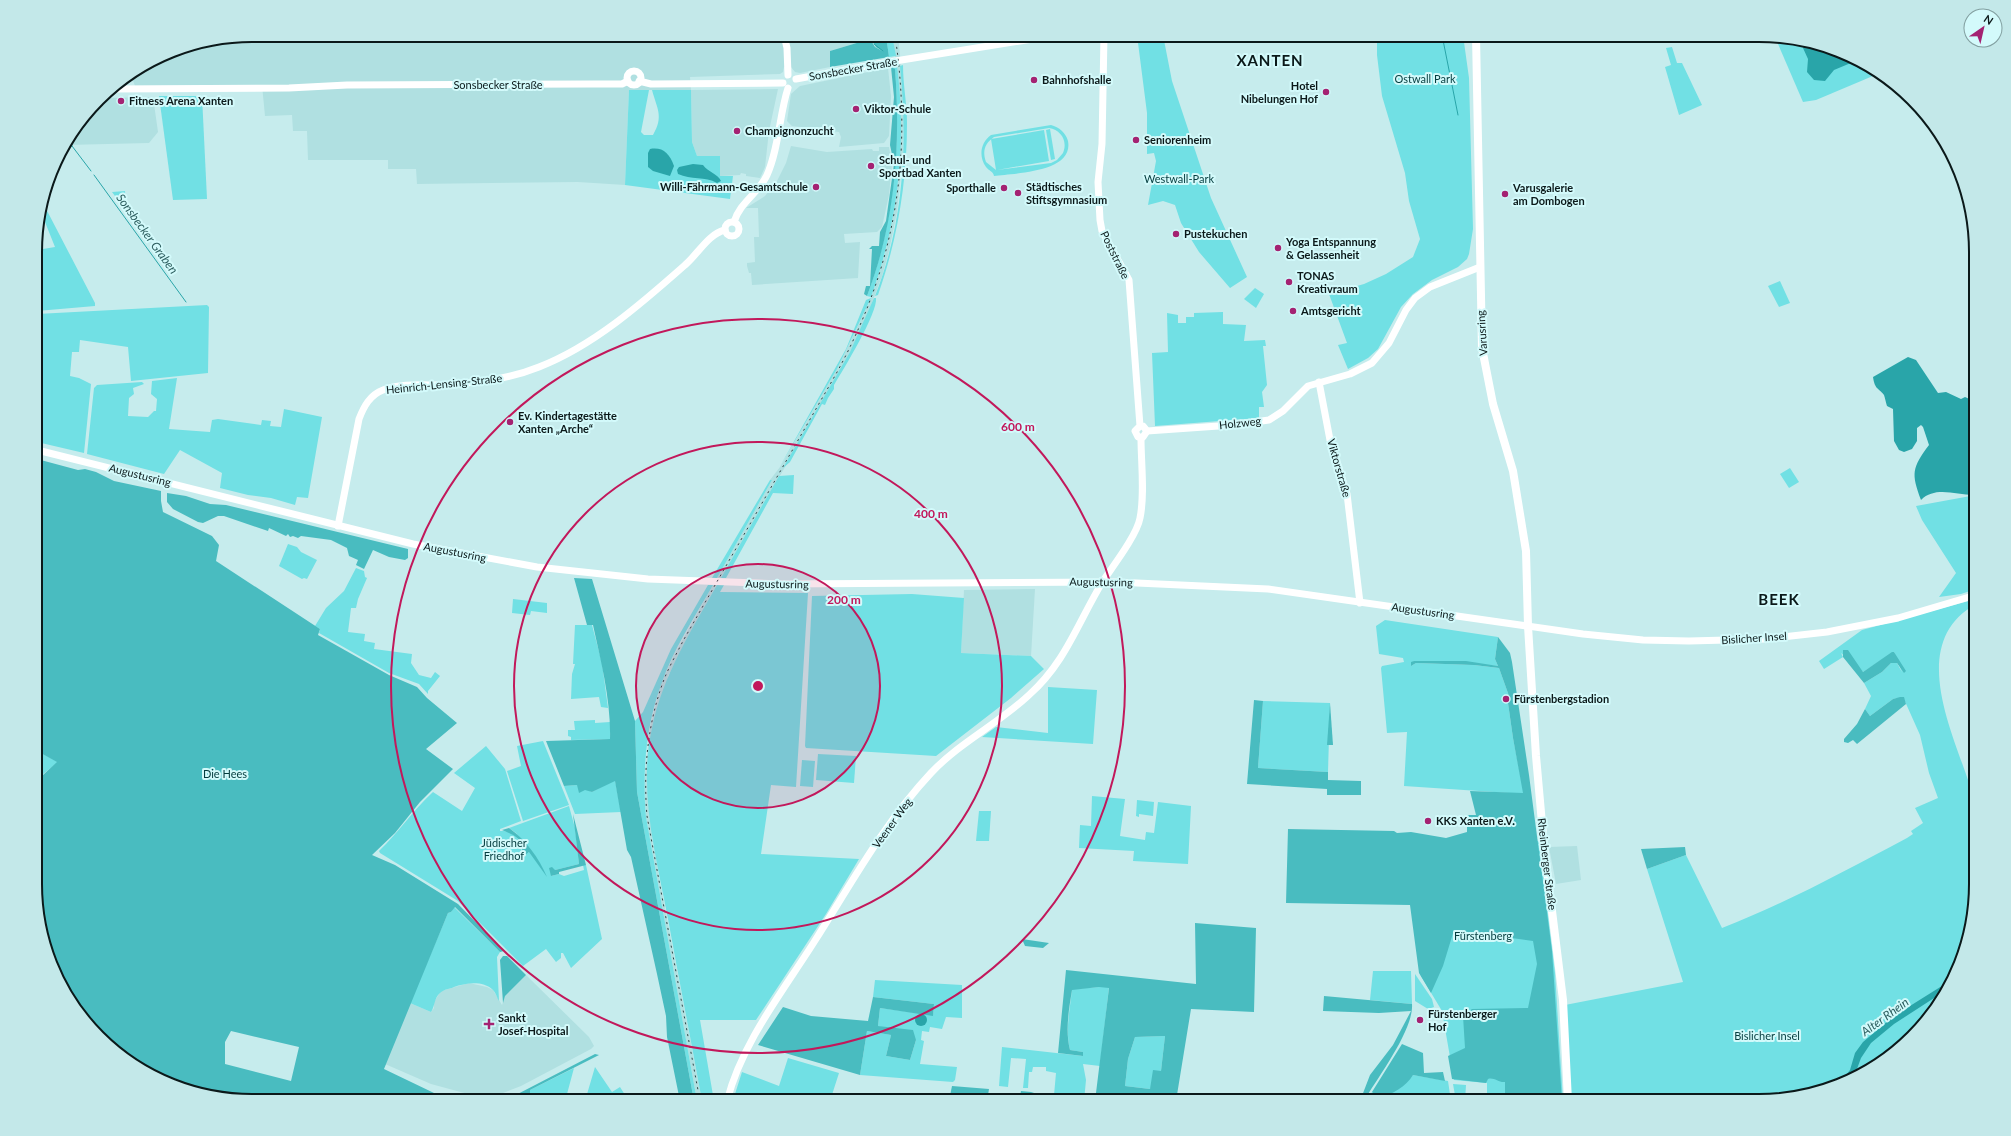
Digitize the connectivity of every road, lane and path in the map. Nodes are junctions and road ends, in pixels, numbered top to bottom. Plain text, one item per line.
1 (785, 42) edge
2 (1014, 42) edge
3 (1105, 42) edge
4 (1476, 42) edge
5 (796, 79) junction
6 (628, 80) junction
7 (640, 80) junction
8 (785, 81) junction
9 (121, 88) edge
10 (734, 222) junction
11 (725, 230) junction
12 (1480, 267) junction
13 (1319, 382) junction
14 (1140, 426) junction
15 (1147, 431) junction
16 (1141, 438) junction
17 (42, 451) edge
18 (338, 526) junction
19 (1103, 582) junction
20 (1969, 597) edge
21 (1360, 603) junction
22 (1528, 626) junction
23 (730, 1094) edge
24 (1568, 1094) edge

1 - 8 street
2 - 5 street, Sonsbecker Straße
3 - 14 street, Poststraße
4 - 12 main road, Varusring
5 - 8 street
5 - 8 street
6 - 7 street, Sonsbecker Straße
6 - 7 street, Sonsbecker Straße
6 - 9 street, Sonsbecker Straße
7 - 8 street, Sonsbecker Straße
8 - 10 street
10 - 11 street
10 - 11 street
11 - 18 street, Heinrich-Lensing-Straße
12 - 13 street, Holzweg
12 - 22 main road, Varusring
13 - 15 street, Holzweg
13 - 21 street, Viktorstraße
14 - 15 street
14 - 16 street, Poststraße
15 - 16 street
16 - 19 street, Poststraße
17 - 18 street, Augustusring
18 - 19 street, Augustusring
19 - 21 street, Augustusring
19 - 23 street, Veener Weg
20 - 22 street, Bislicher Insel
21 - 22 street, Augustusring
22 - 24 main road, Rheinberger Straße

